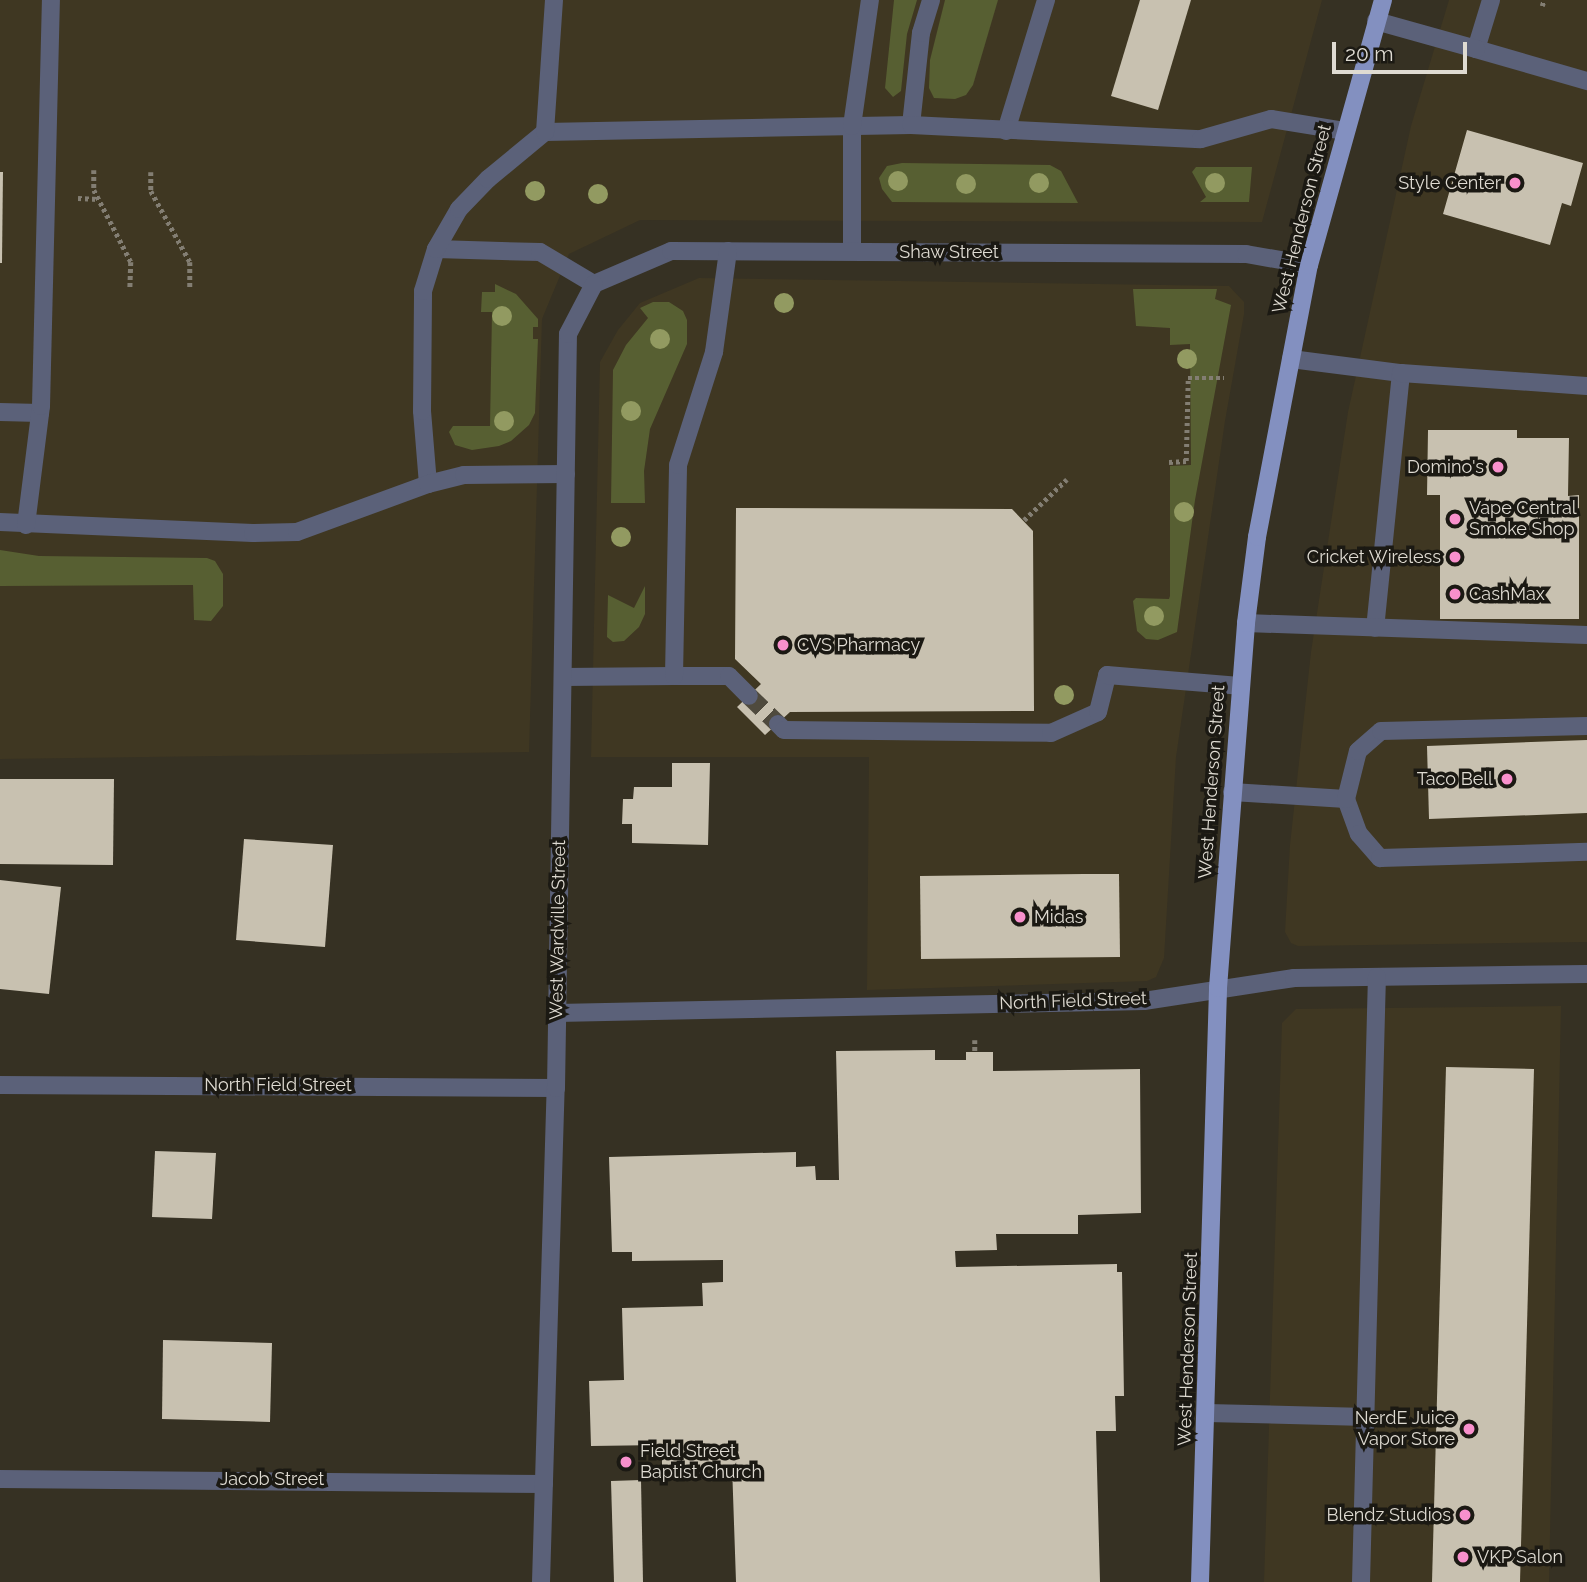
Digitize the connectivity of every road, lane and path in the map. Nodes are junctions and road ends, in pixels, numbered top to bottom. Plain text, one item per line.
1 (51, 0) edge
2 (554, 0) edge
3 (870, 0) edge
4 (931, 0) edge
5 (1046, 0) edge
6 (1383, 0) edge
7 (1491, 0) edge
8 (1376, 21) junction
9 (1476, 49) junction
10 (1587, 81) edge
11 (911, 125) junction
12 (852, 126) junction
13 (1006, 131) junction
14 (1344, 131) junction
15 (545, 132) junction
16 (94, 170) dead end
17 (151, 172) dead end
18 (77, 198) dead end
19 (99, 199) junction
20 (436, 249) junction
21 (728, 251) junction
22 (852, 251) junction
23 (1309, 265) junction
24 (594, 284) junction
25 (130, 289) dead end
26 (190, 289) dead end
27 (1291, 359) junction
28 (1401, 373) junction
29 (1224, 378) dead end
30 (1587, 386) edge
31 (0, 412) edge
32 (40, 413) junction
33 (1169, 462) dead end
34 (566, 474) junction
35 (1067, 479) dead end
36 (428, 484) junction
37 (1024, 520) dead end
38 (0, 522) edge
39 (26, 525) junction
40 (1246, 623) junction
41 (1375, 628) junction
42 (1587, 635) edge
43 (674, 676) junction
44 (563, 677) junction
45 (1240, 686) junction
46 (749, 696) tunnel mouth
47 (778, 724) tunnel mouth
48 (1587, 726) edge
49 (1232, 792) junction
50 (1346, 799) junction
51 (1587, 852) edge
52 (1587, 974) edge
53 (1377, 977) junction
54 (1218, 988) junction
55 (557, 1013) junction
56 (975, 1040) dead end
57 (975, 1052) dead end
58 (0, 1085) edge
59 (556, 1088) junction
60 (1207, 1413) junction
61 (1366, 1417) junction
62 (0, 1479) edge
63 (544, 1484) junction
64 (541, 1582) edge
65 (1200, 1582) edge
66 (1361, 1582) edge

1 - 32 street
2 - 15 street
3 - 12 street
4 - 11 street
5 - 13 street
6 - 8 main road, West Henderson Street
7 - 9 street
8 - 9 street
8 - 14 main road, West Henderson Street
9 - 10 street
11 - 12 street
11 - 13 street
12 - 15 street
12 - 22 street
13 - 14 street
14 - 23 main road, West Henderson Street
15 - 20 street
16 - 19 path
17 - 26 path
18 - 19 path
19 - 25 path
20 - 24 street
20 - 36 street
21 - 22 street, Shaw Street
21 - 24 street, Shaw Street
21 - 43 street
22 - 23 street, Shaw Street
23 - 27 main road, West Henderson Street
24 - 34 street, West Wardville Street
27 - 28 street
27 - 40 main road, West Henderson Street
28 - 30 street
28 - 41 street
29 - 33 path
31 - 32 street
32 - 39 street
34 - 36 street
34 - 44 street, West Wardville Street
35 - 37 path
36 - 39 street
38 - 39 street
40 - 41 street
40 - 45 main road, West Henderson Street
41 - 42 street
43 - 44 street
43 - 46 street
44 - 55 street, West Wardville Street
45 - 47 street
45 - 49 main road, West Henderson Street
48 - 50 street
49 - 50 street
49 - 54 main road, West Henderson Street
50 - 51 street
52 - 53 street, North Field Street
53 - 54 street, North Field Street
53 - 61 street
54 - 55 street, North Field Street
54 - 60 main road, West Henderson Street
55 - 59 street, West Wardville Street
56 - 57 path
58 - 59 street, North Field Street
59 - 63 street, West Wardville Street
60 - 61 street
60 - 65 main road, West Henderson Street
61 - 66 street
62 - 63 street, Jacob Street
63 - 64 street, West Wardville Street

